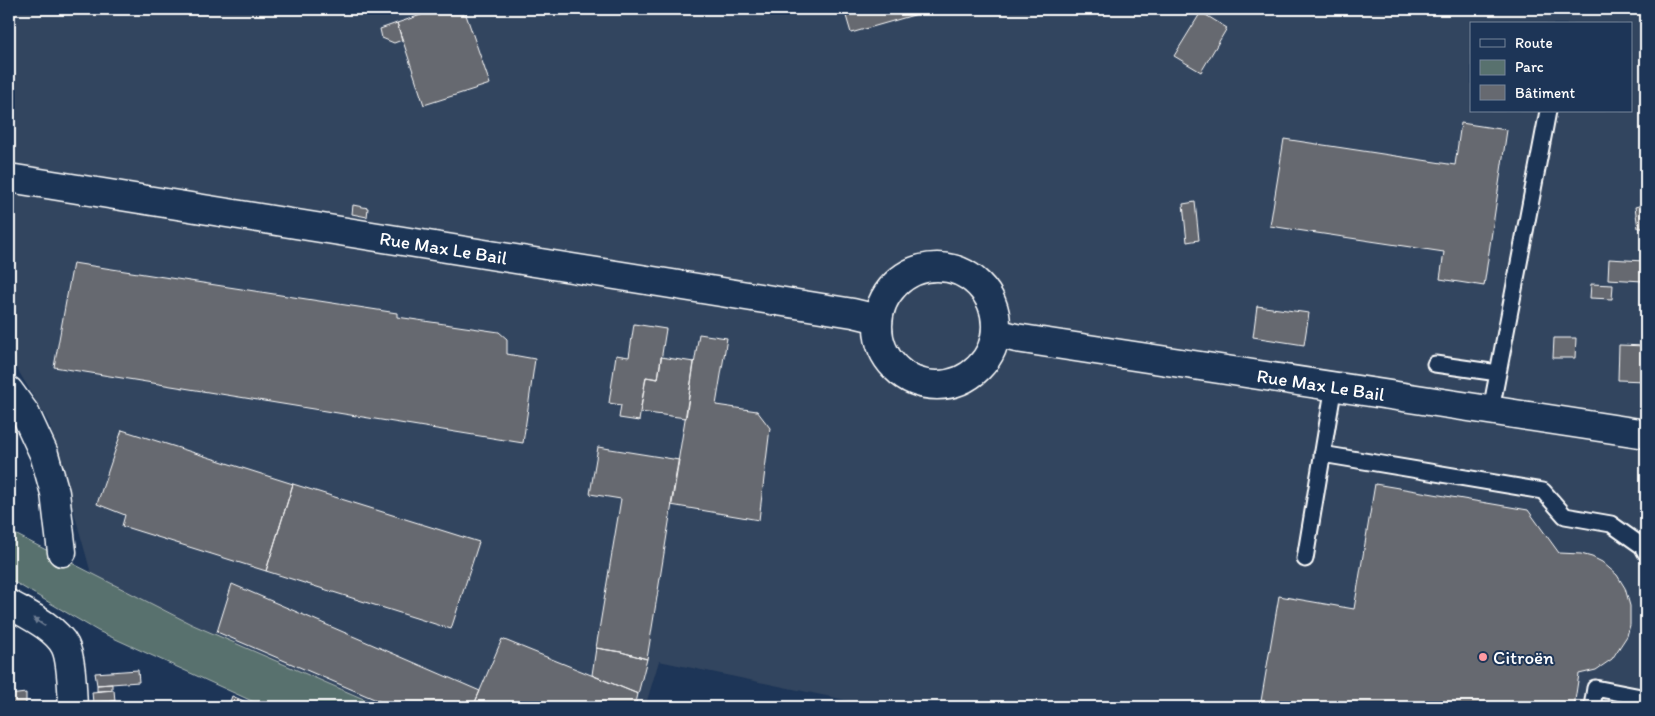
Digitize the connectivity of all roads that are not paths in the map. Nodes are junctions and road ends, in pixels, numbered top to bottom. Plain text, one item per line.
1 (1548, 112) edge
2 (9, 178) edge
3 (878, 318) junction
4 (996, 333) junction
5 (1436, 364) dead end
6 (1498, 373) junction
7 (1334, 385) junction
8 (9, 391) edge
9 (1491, 410) junction
10 (1646, 434) edge
11 (1322, 454) junction
12 (62, 552) dead end
13 (1646, 553) edge
14 (1305, 559) dead end
15 (9, 604) edge
16 (1646, 697) edge
17 (73, 707) edge
18 (1592, 707) edge
19 (1645, 707) edge

1 - 6 lane
2 - 3 street, Rue Max Le Bail
3 - 4 street
3 - 4 street
4 - 7 street, Rue Max Le Bail
5 - 6 lane
6 - 9 lane
7 - 9 street, Rue Max Le Bail
7 - 11 lane
8 - 12 street
9 - 10 street, Rue Max Le Bail
11 - 13 lane
11 - 14 lane
17 -> 15 street
16 - 18 lane
16 - 19 lane

